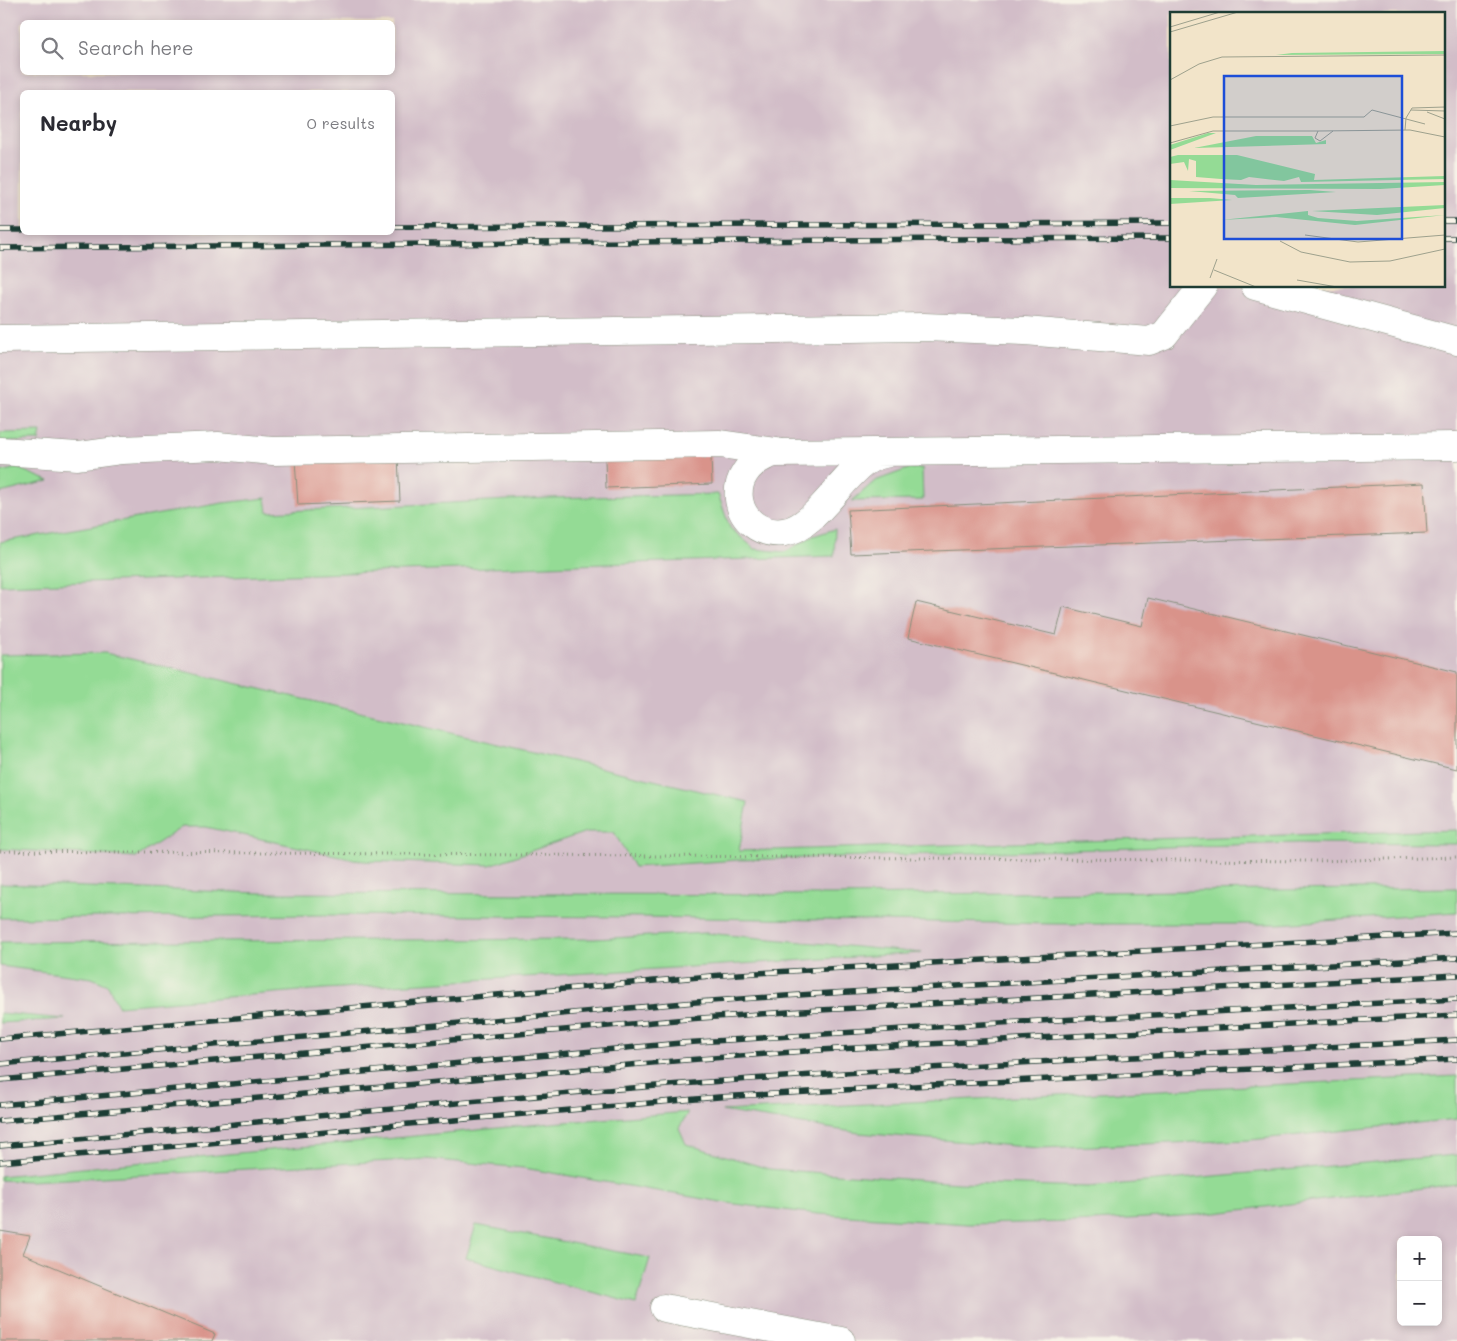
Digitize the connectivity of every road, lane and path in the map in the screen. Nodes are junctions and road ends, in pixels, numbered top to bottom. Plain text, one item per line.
1 (1201, 288) edge
2 (1262, 288) edge
3 (0, 339) edge
4 (1457, 341) edge
5 (1457, 446) edge
6 (0, 451) edge
7 (892, 452) junction
8 (786, 454) junction
9 (0, 851) edge
10 (1457, 858) edge
11 (664, 1308) dead end
12 (841, 1341) edge

1 - 3 lane
2 - 4 lane
5 - 7 lane
6 - 8 lane
7 - 8 lane
7 - 8 lane
9 - 10 path
11 - 12 lane

